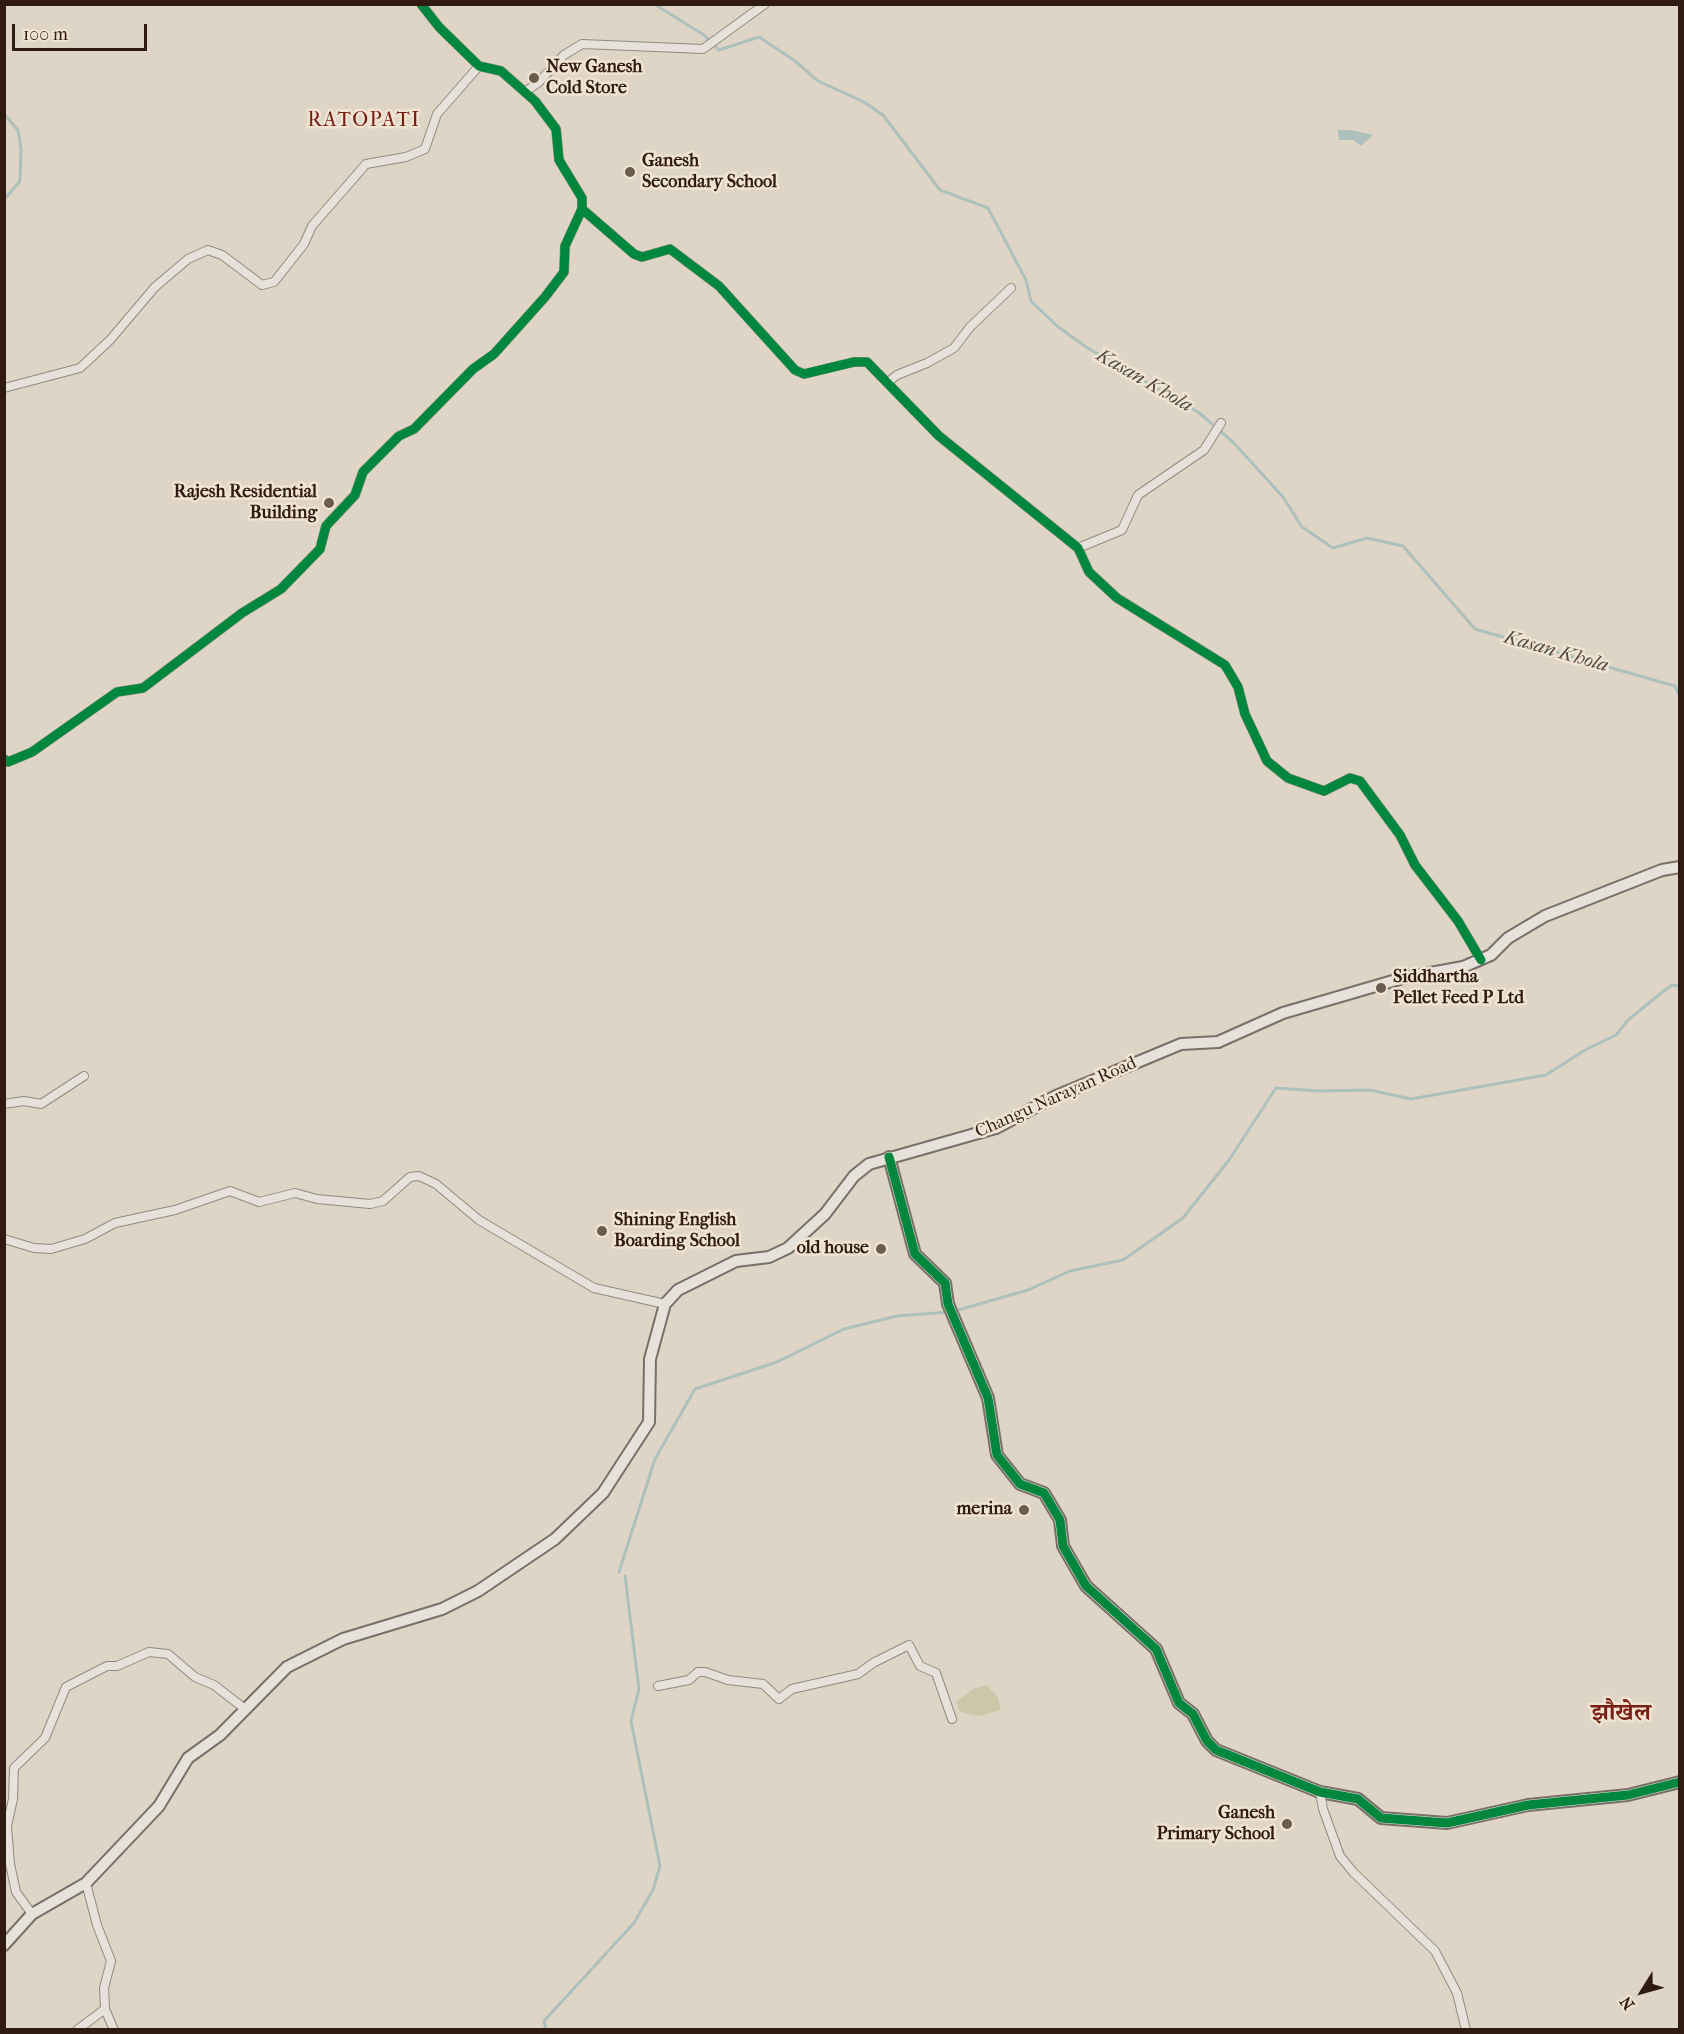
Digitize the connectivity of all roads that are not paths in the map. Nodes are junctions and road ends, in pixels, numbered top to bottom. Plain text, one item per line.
1 (421, 4) edge
2 (765, 4) edge
3 (479, 66) junction
4 (525, 92) junction
5 (582, 209) junction
6 (1011, 288) dead end
7 (887, 383) junction
8 (4, 388) edge
9 (1221, 423) dead end
10 (1078, 548) junction
11 (4, 759) edge
12 (1680, 867) edge
13 (1480, 960) junction
14 (84, 1076) dead end
15 (4, 1104) edge
16 (889, 1157) junction
17 (4, 1239) edge
18 (665, 1304) junction
19 (658, 1686) dead end
20 (245, 1709) junction
21 (952, 1719) dead end
22 (1680, 1782) edge
23 (1320, 1791) junction
24 (86, 1883) junction
25 (32, 1914) junction
26 (4, 1945) edge
27 (105, 2009) junction
28 (77, 2030) edge
29 (114, 2030) edge
30 (1466, 2030) edge

1 - 3 street
2 - 4 street
3 - 4 street
3 - 8 street
4 - 5 street
5 - 7 street
5 - 11 street
6 - 7 street
7 - 10 street
9 - 10 street
10 - 13 street
12 - 13 main road, Changu Narayan Road
13 - 16 main road, Changu Narayan Road
14 - 15 street
16 - 18 main road, Changu Narayan Road
16 - 23 main road
17 - 18 street
18 - 20 main road
19 - 21 street
20 - 24 main road
20 - 25 street
22 - 23 main road
23 - 30 street
24 - 25 main road
24 - 27 street
25 - 26 main road
27 - 28 street
27 - 29 street

